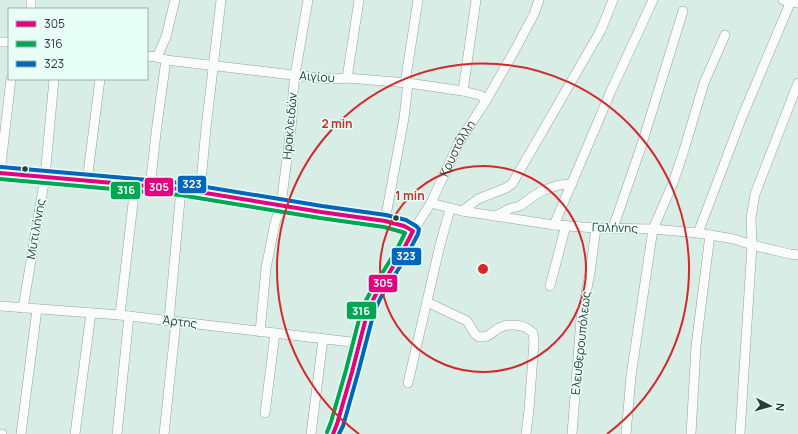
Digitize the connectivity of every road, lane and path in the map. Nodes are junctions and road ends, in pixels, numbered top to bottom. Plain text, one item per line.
1 (175, 0) edge
2 (222, 0) edge
3 (308, 0) edge
4 (359, 0) edge
5 (418, 0) edge
6 (476, 0) edge
7 (539, 0) edge
8 (613, 0) edge
9 (653, 0) edge
10 (791, 1) edge
11 (683, 11) dead end
12 (725, 35) dead end
13 (148, 56) edge
14 (157, 57) junction
15 (166, 60) junction
16 (213, 66) junction
17 (295, 75) junction
18 (310, 77) junction
19 (347, 78) junction
20 (11, 80) edge
21 (54, 80) edge
22 (100, 80) edge
23 (798, 82) edge
24 (406, 83) junction
25 (463, 91) junction
26 (293, 93) junction
27 (487, 99) junction
28 (0, 173) edge
29 (45, 178) junction
30 (87, 181) junction
31 (572, 184) junction
32 (135, 186) junction
33 (150, 187) junction
34 (182, 190) junction
35 (200, 192) junction
36 (431, 203) junction
37 (281, 206) junction
38 (450, 209) junction
39 (462, 211) junction
40 (496, 216) junction
41 (385, 221) junction
42 (554, 225) junction
43 (566, 225) junction
44 (596, 228) junction
45 (613, 228) junction
46 (653, 229) junction
47 (413, 231) junction
48 (698, 232) junction
49 (710, 235) junction
50 (752, 246) junction
51 (798, 255) edge
52 (550, 286) dead end
53 (427, 302) junction
54 (0, 306) edge
55 (23, 308) junction
56 (37, 309) junction
57 (91, 313) junction
58 (125, 316) junction
59 (172, 321) junction
60 (260, 332) junction
61 (275, 334) junction
62 (324, 339) junction
63 (360, 343) junction
64 (408, 383) dead end
65 (264, 413) dead end
66 (21, 434) edge
67 (75, 434) edge
68 (117, 434) edge
69 (164, 434) edge
70 (311, 434) edge
71 (333, 434) edge
72 (526, 434) edge
73 (572, 434) edge
74 (626, 434) edge
75 (690, 434) edge
76 (740, 434) edge

1 - 14 street
2 - 16 street
3 - 17 street, Ηρακλειδών
4 - 19 street
5 - 24 street
6 - 25 street
7 - 27 street, Κρυστάλλη
8 - 39 street
9 - 31 street
10 - 48 street
11 - 45 street
12 - 46 street
13 - 14 street, Αιγίου
14 - 15 street, Αιγίου
15 - 16 street, Αιγίου
15 - 33 street
16 - 17 street, Αιγίου
16 - 35 street
17 - 18 street, Αιγίου
17 - 26 street, Ηρακλειδών
18 - 19 street, Αιγίου
18 - 26 street
19 - 24 street, Αιγίου
20 - 28 street
21 - 29 street, Μυτιλήνης
22 - 30 street
23 - 50 street
24 - 25 street, Αιγίου
24 - 41 street
25 - 27 street, Αιγίου
26 - 37 street, Ηρακλειδών
27 - 36 street, Κρυστάλλη
28 - 29 street
29 - 30 street
29 - 55 street, Μυτιλήνης
30 - 32 street
31 - 40 street
31 - 42 street
32 - 33 street
32 - 58 street
33 - 34 street
34 - 35 street
34 - 59 street
35 - 37 street
36 - 38 street, Γαλήνης
36 - 47 street, Κρυστάλλη
37 - 41 street
37 - 60 street, Ηρακλειδών
38 - 39 street, Γαλήνης
38 - 53 street
39 - 40 street, Γαλήνης
40 - 42 street, Γαλήνης
41 - 47 street
42 - 43 street, Γαλήνης
43 - 44 street, Γαλήνης
43 - 52 street
44 - 45 street, Γαλήνης
44 - 73 street, Ελευθερουπόλεως
45 - 46 street, Γαλήνης
46 - 48 street, Γαλήνης
46 - 74 street
47 - 63 street, Κρυστάλλη
48 - 49 street, Γαλήνης
49 - 50 street, Γαλήνης
49 - 75 street
50 - 51 street, Γαλήνης
50 - 76 street
53 - 64 street
53 - 72 street
54 - 55 street, Άρτης
55 - 56 street, Άρτης
56 - 57 street, Άρτης
56 - 66 street
57 - 58 street, Άρτης
57 - 67 street
58 - 59 street, Άρτης
58 - 68 street
59 - 60 street, Άρτης
59 - 69 street
60 - 61 street, Άρτης
61 - 62 street, Άρτης
61 - 65 street
62 - 63 street, Άρτης
62 - 70 street
63 - 71 street, Κρυστάλλη

